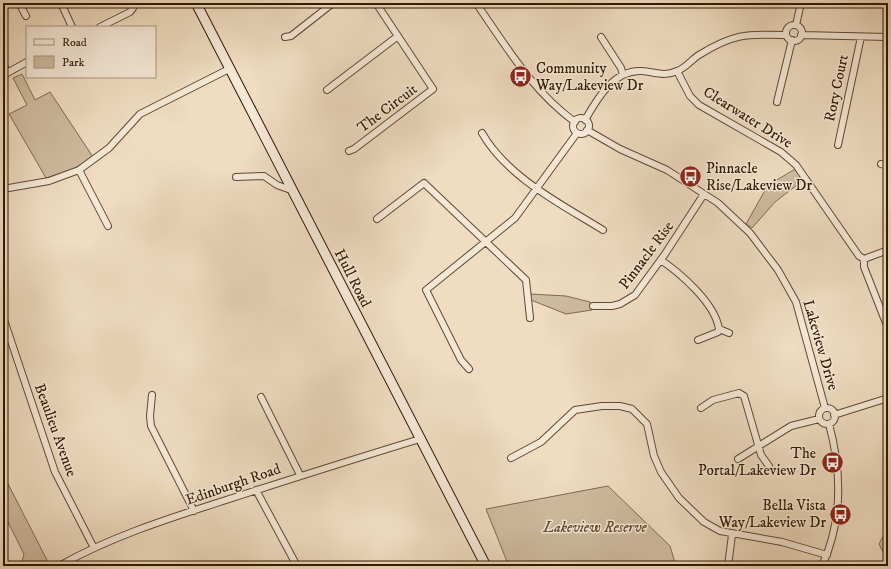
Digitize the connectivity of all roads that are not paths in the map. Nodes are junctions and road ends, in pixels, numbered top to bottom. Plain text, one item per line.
1 (19, 3) edge
2 (61, 3) edge
3 (132, 3) edge
4 (196, 3) edge
5 (333, 3) edge
6 (376, 3) edge
7 (476, 3) edge
8 (801, 3) edge
9 (26, 16) dead end
10 (796, 25) junction
11 (72, 26) edge
12 (102, 26) edge
13 (786, 35) junction
14 (801, 35) junction
15 (398, 36) junction
16 (285, 37) dead end
17 (601, 37) dead end
18 (861, 37) junction
19 (888, 38) edge
20 (792, 40) junction
21 (3, 62) edge
22 (26, 63) edge
23 (229, 69) junction
24 (677, 71) junction
25 (5, 75) edge
26 (623, 75) junction
27 (327, 90) dead end
28 (777, 102) dead end
29 (585, 120) junction
30 (574, 122) junction
31 (587, 130) junction
32 (577, 133) junction
33 (482, 134) dead end
34 (838, 145) dead end
35 (349, 151) dead end
36 (882, 164) dead end
37 (888, 166) edge
38 (79, 170) junction
39 (236, 177) dead end
40 (538, 188) junction
41 (3, 189) edge
42 (291, 190) junction
43 (704, 194) junction
44 (377, 219) dead end
45 (108, 226) dead end
46 (603, 230) dead end
47 (485, 241) junction
48 (888, 250) edge
49 (864, 259) junction
50 (661, 260) junction
51 (593, 306) dead end
52 (3, 317) edge
53 (530, 318) dead end
54 (886, 323) dead end
55 (719, 330) junction
56 (729, 333) dead end
57 (698, 340) dead end
58 (469, 369) dead end
59 (152, 395) dead end
60 (261, 397) dead end
61 (888, 398) edge
62 (701, 408) dead end
63 (825, 408) junction
64 (834, 414) junction
65 (819, 419) junction
66 (829, 424) junction
67 (420, 439) junction
68 (758, 445) junction
69 (511, 458) dead end
70 (738, 458) dead end
71 (769, 466) dead end
72 (300, 476) junction
73 (256, 490) junction
74 (194, 511) junction
75 (732, 534) junction
76 (94, 548) junction
77 (827, 555) junction
78 (59, 566) edge
79 (297, 566) edge
80 (486, 566) edge
81 (728, 566) edge
82 (822, 566) edge

1 - 9 street
2 - 11 street
3 - 12 street
4 - 23 main road, Hull Road
5 - 16 street
6 - 15 street, The Circuit
7 - 30 street
8 - 10 street
10 - 13 street
10 - 14 street
13 - 20 street
13 - 24 street
14 - 18 street
14 - 20 street
15 - 27 street
15 - 35 street, The Circuit
17 - 26 street
18 - 19 street
18 - 34 street, Rory Court
20 - 28 street
21 - 25 street
22 - 25 street
23 - 38 street
23 - 42 main road, Hull Road
24 - 26 street
24 - 49 street, Clearwater Drive
26 - 29 street
29 - 30 street
29 - 31 street
30 - 32 street
31 - 32 street
31 - 43 street, Lakeview Drive
32 - 40 street
33 - 40 street
36 - 37 street
38 - 41 street
38 - 45 street
39 - 42 street
40 - 46 street
40 - 47 street
42 - 67 main road, Hull Road
43 - 50 street, Pinnacle Rise
43 - 63 street, Lakeview Drive
44 - 47 street
47 - 53 street
47 - 58 street
48 - 49 street
49 - 54 street
50 - 51 street, Pinnacle Rise
50 - 55 street
52 - 76 street, Beaulieu Avenue
55 - 56 street
55 - 57 street
59 - 74 street
60 - 72 street
61 - 64 street
62 - 68 street
63 - 64 street
63 - 65 street
64 - 66 street
65 - 66 street
65 - 68 street
66 - 77 street
67 - 72 street, Edinburgh Road
67 - 80 main road, Hull Road
68 - 70 street
68 - 71 street
69 - 75 street
72 - 73 street, Edinburgh Road
73 - 74 street, Edinburgh Road
73 - 79 street
74 - 76 street, Edinburgh Road
75 - 77 street
75 - 81 street
76 - 78 street, Edinburgh Road
77 - 82 street

